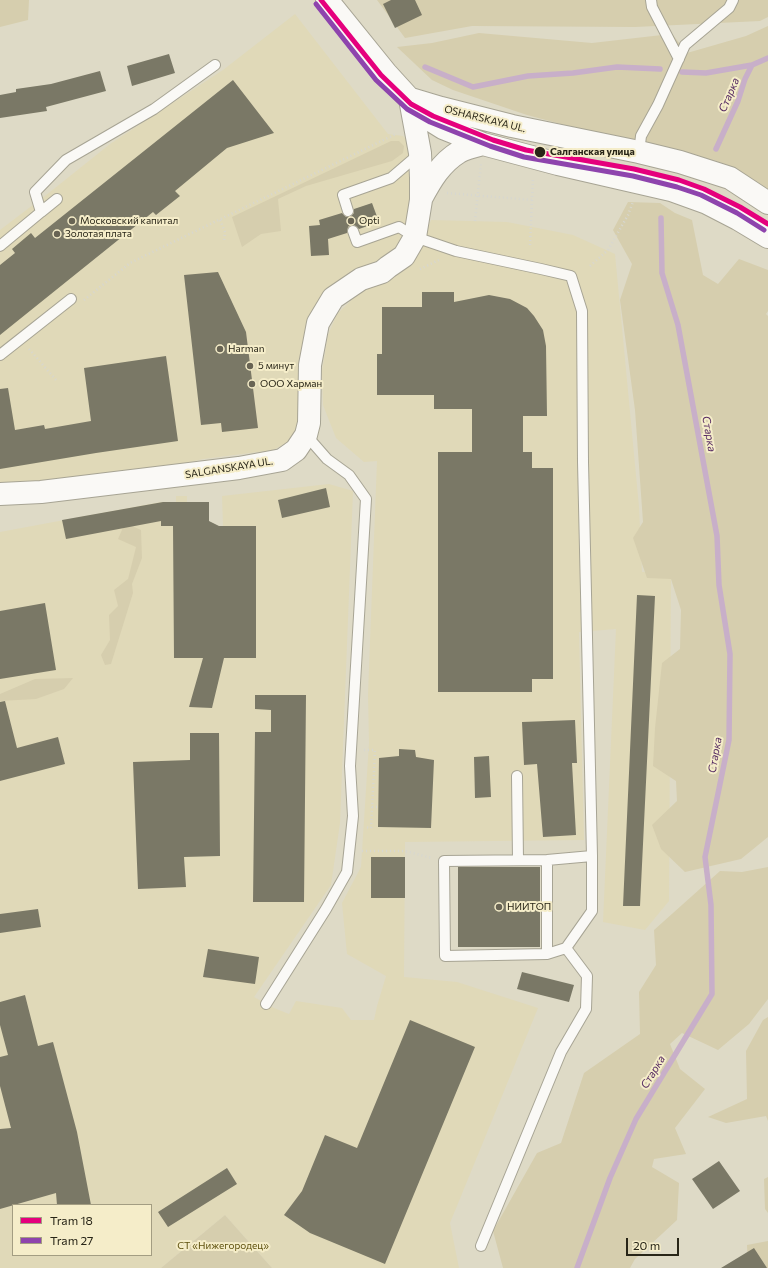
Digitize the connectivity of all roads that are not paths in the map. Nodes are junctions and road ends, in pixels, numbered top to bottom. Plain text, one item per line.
1 (327, 0) edge
2 (651, 0) edge
3 (733, 0) edge
4 (679, 59) junction
5 (215, 65) dead end
6 (410, 99) junction
7 (639, 152) junction
8 (420, 153) junction
9 (482, 154) junction
10 (57, 199) dead end
11 (421, 200) junction
12 (768, 203) edge
13 (348, 211) dead end
14 (41, 212) junction
15 (353, 231) dead end
16 (415, 237) junction
17 (768, 237) edge
18 (0, 246) edge
19 (71, 299) dead end
20 (0, 355) edge
21 (306, 435) junction
22 (0, 494) edge
23 (517, 776) dead end
24 (592, 856) junction
25 (518, 860) junction
26 (547, 860) junction
27 (566, 948) junction
28 (547, 954) junction
29 (266, 1004) dead end
30 (481, 1246) dead end

1 - 6 street
2 - 4 lane
3 - 4 lane
4 - 7 lane
5 - 14 lane
6 - 7 street, OSHARSKAYA UL.
6 - 8 street, SALGANSKAYA UL.
6 - 9 street, OSHARSKAYA UL.
7 - 12 street, OSHARSKAYA UL.
8 - 11 street, SALGANSKAYA UL.
8 - 13 lane
9 - 11 street, SALGANSKAYA UL.
9 - 17 street, OSHARSKAYA UL.
10 - 14 lane
11 - 16 street, SALGANSKAYA UL.
14 - 18 lane
15 - 16 lane
16 - 21 street, SALGANSKAYA UL.
16 - 24 lane
19 - 20 lane
21 - 22 street, SALGANSKAYA UL.
21 - 29 lane
23 - 25 lane
24 - 26 lane
24 - 27 lane
25 - 26 lane
25 - 28 lane
26 - 28 lane
27 - 28 lane
27 - 30 lane

